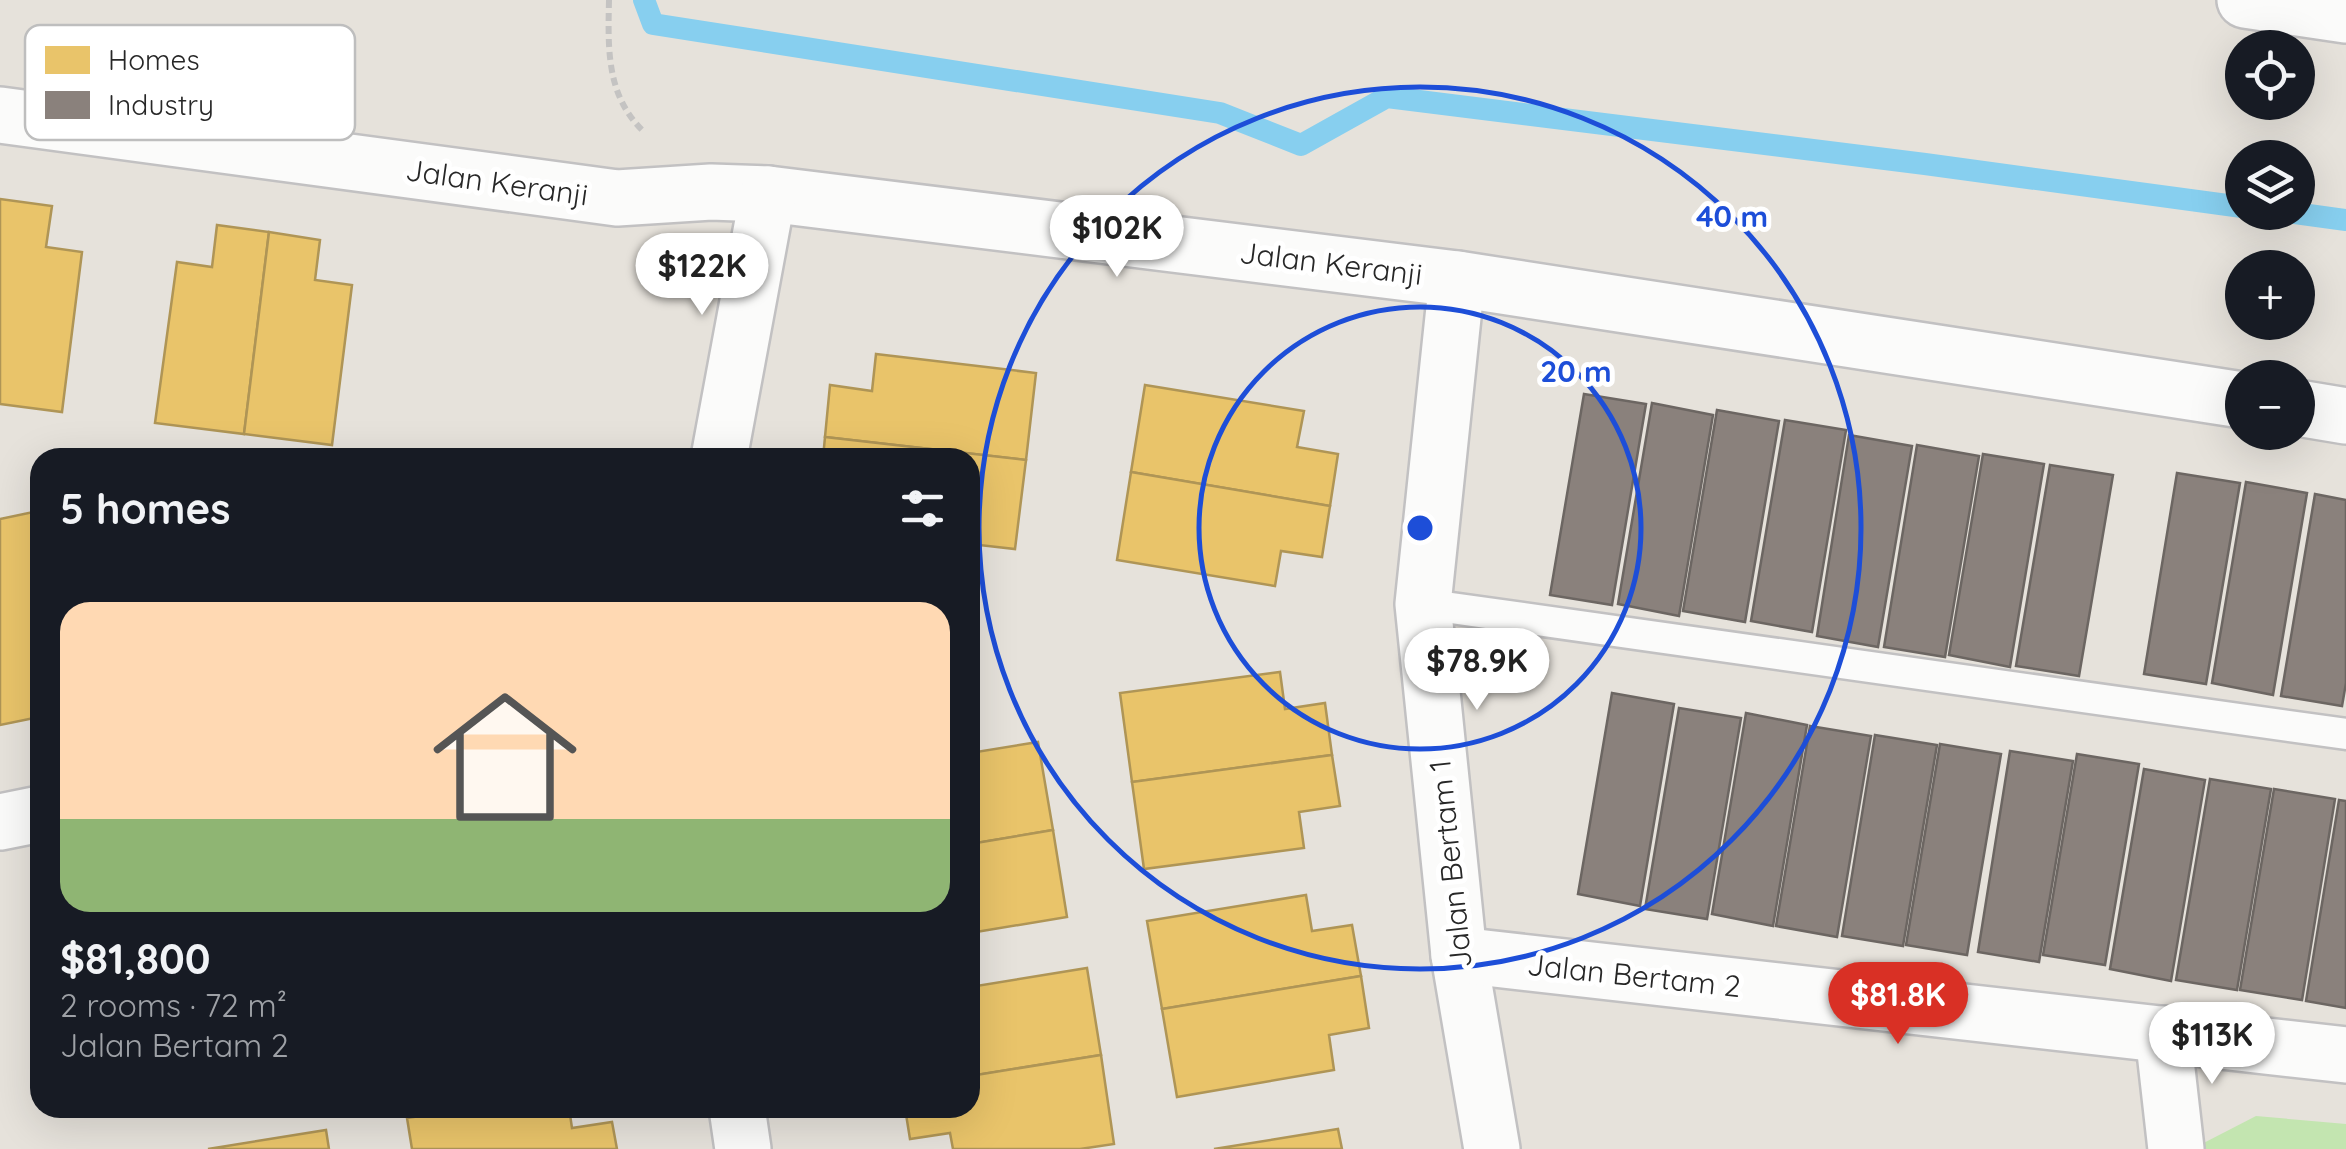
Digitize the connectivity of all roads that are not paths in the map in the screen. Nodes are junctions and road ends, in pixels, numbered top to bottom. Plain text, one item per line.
1 (2245, 0) edge
2 (2346, 14) edge
3 (0, 115) edge
4 (25, 118) edge
5 (186, 140) edge
6 (768, 194) junction
7 (1457, 279) junction
8 (2225, 397) edge
9 (2315, 411) edge
10 (2346, 416) edge
11 (720, 448) edge
12 (1423, 604) junction
13 (2346, 734) edge
14 (30, 816) edge
15 (0, 822) edge
16 (1459, 955) junction
17 (2163, 1034) junction
18 (2346, 1055) edge
19 (739, 1118) edge
20 (744, 1149) edge
21 (1492, 1149) edge
22 (2176, 1149) edge

1 - 2 street
3 - 4 street, Jalan Keranji
5 - 6 street, Jalan Keranji
6 - 7 street, Jalan Keranji
6 - 11 street
7 - 8 street, Jalan Keranji
7 - 12 street, Jalan Bertam 1
9 - 10 street
12 - 13 lane
12 - 16 street, Jalan Bertam 1
14 - 15 street
16 - 17 street, Jalan Bertam 2
16 - 21 street, Jalan Bertam 1
17 - 18 street, Jalan Bertam 2
17 - 22 street
19 - 20 street

